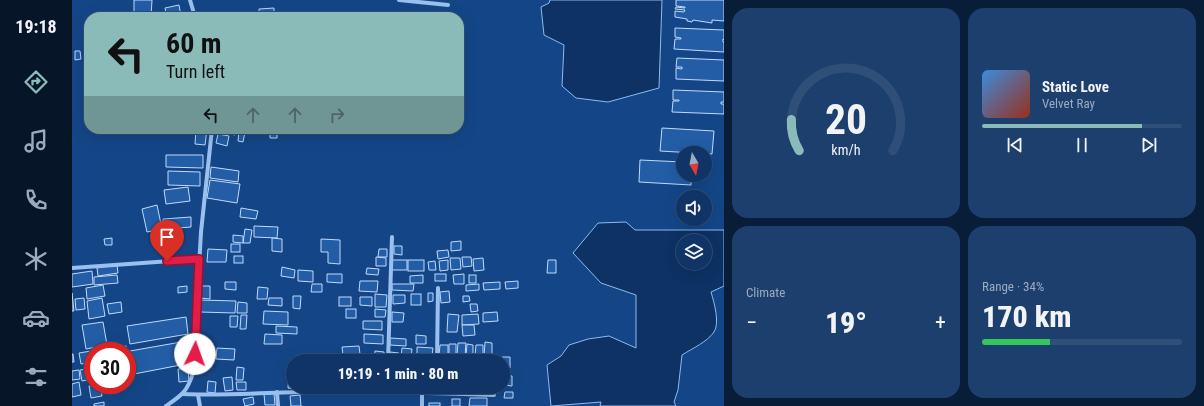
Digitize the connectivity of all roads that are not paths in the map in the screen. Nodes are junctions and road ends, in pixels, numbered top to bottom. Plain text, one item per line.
1 (190, 0) edge
2 (399, 0) edge
3 (448, 5) dead end
4 (194, 12) edge
5 (211, 134) edge
6 (392, 237) dead end
7 (199, 259) junction
8 (72, 268) edge
9 (438, 288) dead end
10 (388, 354) edge
11 (437, 354) edge
12 (277, 392) junction
13 (286, 392) edge
14 (183, 394) junction
15 (422, 394) edge
16 (466, 394) edge
17 (198, 395) junction
18 (494, 395) dead end
19 (166, 406) edge
20 (200, 406) edge
21 (278, 406) edge
22 (422, 406) edge

1 - 4 street
2 - 3 street
5 - 7 street
6 - 10 street
7 - 8 street
7 - 14 street
9 - 11 street
12 - 13 street
12 - 17 street
12 - 21 street
14 - 17 street
14 - 19 street
15 - 22 street
16 - 18 street
17 - 20 street

